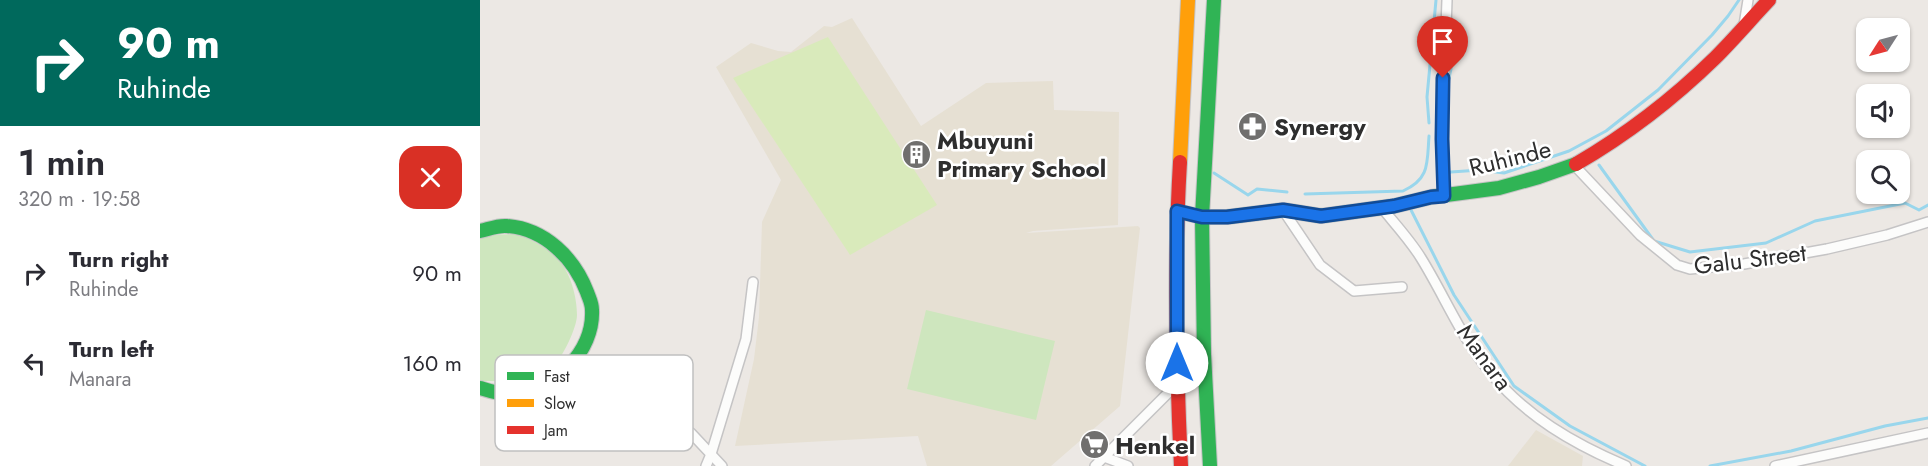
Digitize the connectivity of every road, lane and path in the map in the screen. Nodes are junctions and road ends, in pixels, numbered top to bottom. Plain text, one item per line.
1 (1188, 0) edge
2 (1214, 0) edge
3 (1447, 0) edge
4 (1748, 0) edge
5 (1769, 0) edge
6 (1743, 28) junction
7 (1574, 165) junction
8 (1444, 196) junction
9 (1382, 207) junction
10 (1283, 210) junction
11 (1177, 211) junction
12 (1202, 217) junction
13 (1928, 222) edge
14 (480, 231) edge
15 (753, 282) dead end
16 (1402, 287) dead end
17 (577, 355) edge
18 (1177, 385) junction
19 (480, 388) edge
20 (495, 392) edge
21 (1928, 433) edge
22 (693, 435) edge
23 (711, 454) junction
24 (1104, 457) junction
25 (706, 466) edge
26 (722, 466) edge
27 (1095, 466) edge
28 (1128, 466) edge
29 (1181, 466) edge
30 (1210, 466) edge
31 (1626, 466) edge
32 (1775, 466) edge

1 - 11 main road
2 - 12 main road
3 - 8 street
4 - 6 street
5 - 6 main road, Ruhinde
6 - 7 main road, Ruhinde
7 - 8 main road, Ruhinde
7 - 13 street, Galu Street
8 - 9 main road, Ruhinde
9 - 10 main road, Ruhinde
9 - 31 street, Manara
10 - 12 main road, Ruhinde
10 - 16 street
11 - 12 main road, Ruhinde
11 - 18 main road
12 - 30 main road
14 - 17 main road
15 - 23 street
18 - 24 street
18 - 29 main road
19 - 20 main road
21 - 32 street
22 - 23 street
23 - 25 street
23 - 26 street
24 - 27 street
24 - 28 street

